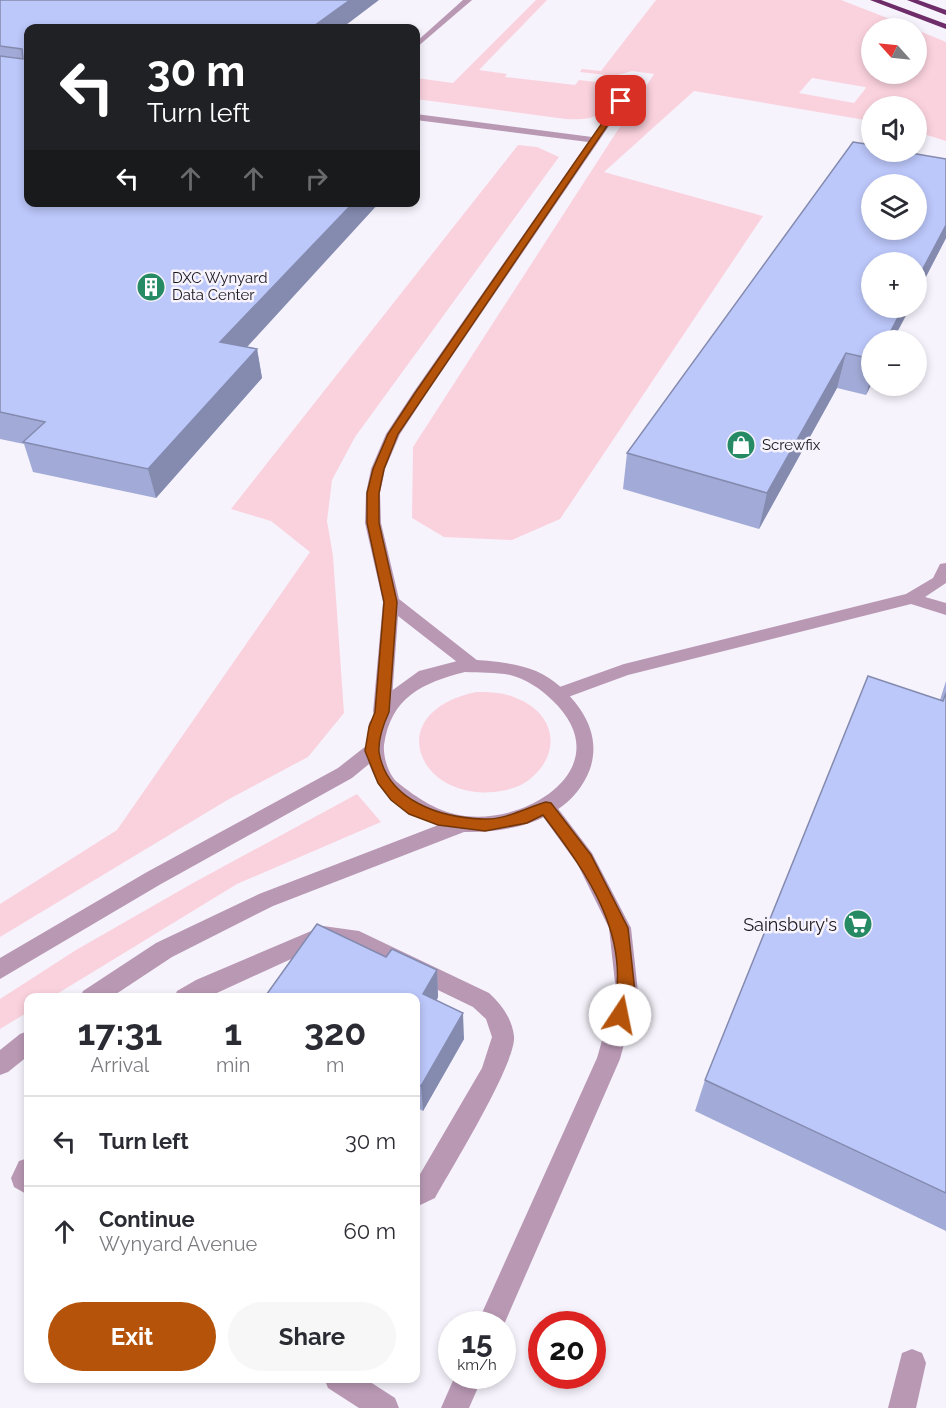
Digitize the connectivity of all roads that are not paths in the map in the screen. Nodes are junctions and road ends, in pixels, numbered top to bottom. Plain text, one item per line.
1 (468, 0) edge
2 (874, 0) edge
3 (911, 0) edge
4 (946, 13) edge
5 (946, 27) edge
6 (420, 42) edge
7 (635, 82) dead end
8 (420, 118) edge
9 (593, 140) junction
10 (946, 568) edge
11 (911, 598) junction
12 (390, 602) junction
13 (946, 609) edge
14 (472, 665) junction
15 (560, 694) junction
16 (382, 712) junction
17 (372, 751) junction
18 (546, 807) junction
19 (463, 824) junction
20 (0, 969) edge
21 (99, 993) edge
22 (194, 993) edge
23 (24, 1045) edge
24 (0, 1064) edge
25 (420, 1192) edge
26 (497, 1311) edge
27 (912, 1363) dead end
28 (346, 1383) edge
29 (463, 1389) edge
30 (385, 1408) edge
31 (454, 1408) edge
32 (902, 1408) edge

1 - 6 street
2 - 5 highway
3 - 4 highway
7 - 9 street
8 - 9 street
9 - 12 street
10 - 11 street
11 - 13 street
11 - 15 street
12 - 14 street
12 - 16 street
14 - 15 street
14 - 16 street
15 - 18 street
16 - 17 street
17 - 19 street
17 - 20 street
18 - 19 street
18 - 26 street
19 - 21 street
22 - 25 street
23 - 24 street
27 - 32 street
28 - 30 street
29 - 31 street

